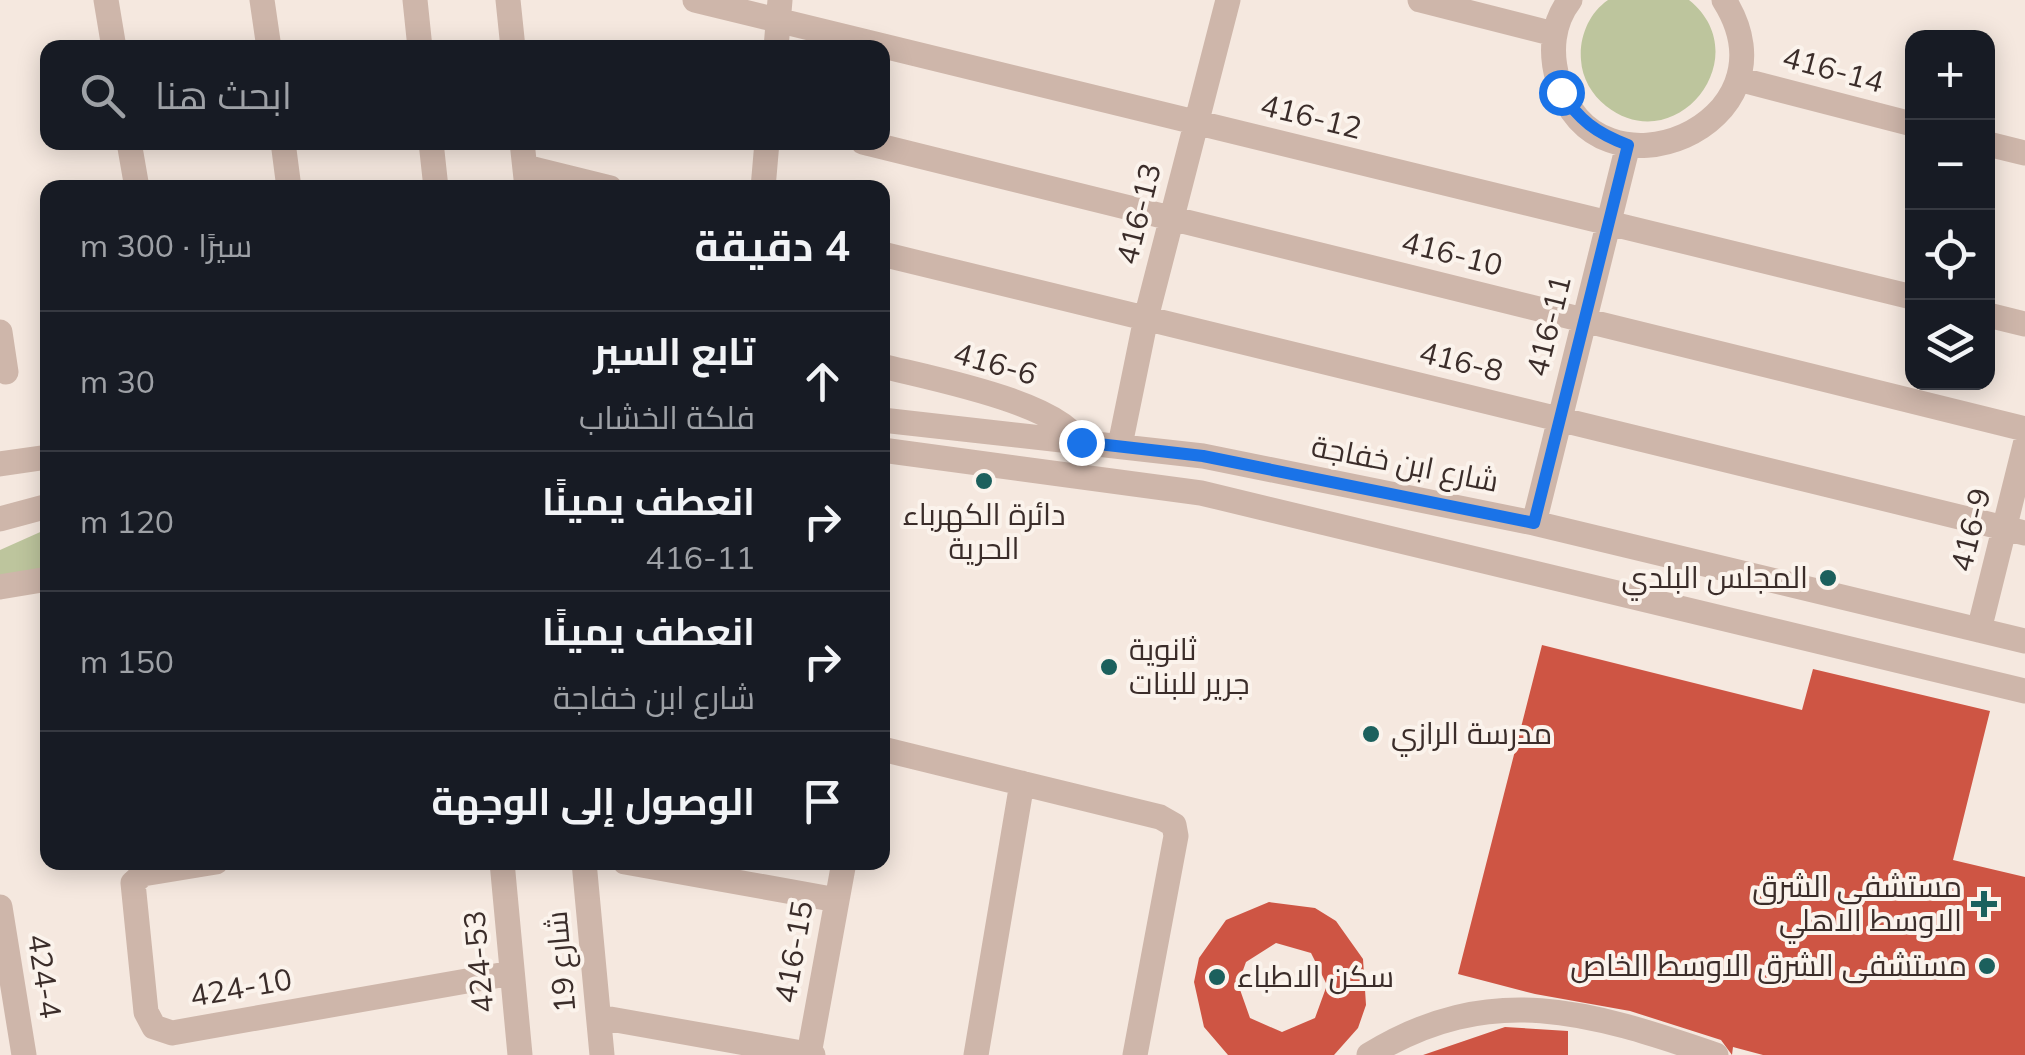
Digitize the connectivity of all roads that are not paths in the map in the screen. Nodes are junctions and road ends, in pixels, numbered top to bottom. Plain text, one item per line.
1 (106, 0) edge
2 (262, 0) edge
3 (415, 0) edge
4 (508, 0) edge
5 (695, 0) edge
6 (1228, 0) edge
7 (1420, 0) edge
8 (1570, 0) edge
9 (1724, 0) edge
10 (779, 10) edge
11 (1554, 34) junction
12 (113, 40) edge
13 (267, 40) edge
14 (419, 40) edge
15 (512, 40) edge
16 (777, 40) edge
17 (1738, 79) junction
18 (1196, 122) junction
19 (1905, 122) edge
20 (1628, 145) junction
21 (1995, 146) edge
22 (890, 149) edge
23 (130, 150) edge
24 (284, 150) edge
25 (432, 150) edge
26 (766, 150) edge
27 (2025, 153) edge
28 (525, 166) edge
29 (136, 180) edge
30 (289, 180) edge
31 (435, 180) edge
32 (579, 180) edge
33 (764, 180) edge
34 (1172, 218) junction
35 (1609, 223) junction
36 (890, 256) edge
37 (1905, 295) edge
38 (1995, 317) edge
39 (1146, 318) junction
40 (1584, 320) junction
41 (2025, 324) edge
42 (0, 332) edge
43 (890, 368) edge
44 (6, 372) dead end
45 (1560, 419) junction
46 (890, 421) edge
47 (2025, 428) edge
48 (1081, 442) junction
49 (2025, 445) edge
50 (1120, 446) junction
51 (890, 451) edge
52 (40, 459) edge
53 (0, 464) edge
54 (1078, 475) junction
55 (40, 508) edge
56 (2, 515) edge
57 (1534, 523) junction
58 (2015, 530) edge
59 (40, 580) edge
60 (0, 587) edge
61 (1979, 630) junction
62 (2025, 641) edge
63 (2025, 691) edge
64 (890, 751) edge
65 (1022, 783) junction
66 (168, 870) edge
67 (503, 870) edge
68 (585, 870) edge
69 (670, 870) edge
70 (843, 870) edge
71 (837, 900) junction
72 (0, 907) edge
73 (512, 973) junction
74 (598, 1017) junction
75 (811, 1054) edge
76 (24, 1055) edge
77 (520, 1055) edge
78 (602, 1055) edge
79 (976, 1055) edge
80 (1135, 1055) edge
81 (1370, 1055) edge
82 (1716, 1055) edge

1 - 12 street
2 - 13 street
3 - 14 street
4 - 15 street
5 - 10 street, 416-12
6 - 18 street, 416-13
7 - 11 street
8 - 11 street
9 - 17 street
10 - 16 street
10 - 18 street, 416-12
11 - 20 street
17 - 19 street, 416-14
17 - 20 street
18 - 34 street, 416-13
18 - 35 street, 416-12
20 - 35 street, 416-11
21 - 27 street
22 - 34 street, 416-10
23 - 29 street
24 - 30 street
25 - 31 street
26 - 33 street
28 - 32 street
34 - 39 street, 416-13
34 - 40 street, 416-10
35 - 37 street, 416-12
35 - 40 street, 416-11
36 - 39 street, 416-8
38 - 41 street
39 - 45 street, 416-8
39 - 50 street, 416-13
40 - 45 street, 416-11
40 - 47 street, 416-10
42 - 44 street
43 - 48 street, 416-6
45 - 57 street, 416-11
45 - 58 street, 416-8
46 - 48 street, شارع ابن خفاجة
48 - 50 street, شارع ابن خفاجة
48 - 54 street
49 - 58 street, 416-9
50 - 57 street, شارع ابن خفاجة
51 - 54 street
52 - 53 street
54 - 63 street
55 - 56 street
57 - 61 street, شارع ابن خفاجة
58 - 61 street, 416-9
59 - 60 street
61 - 62 street, شارع ابن خفاجة
64 - 65 street
65 - 79 street
65 - 80 street
66 - 73 street, 424-10
67 - 73 street, 424-53
68 - 74 street, شارع 19
69 - 71 street
70 - 71 street, 416-15
71 - 75 street, 416-15
72 - 76 street, 424-4
73 - 77 street, 424-53
74 - 75 street
74 - 78 street, شارع 19
81 - 82 street

